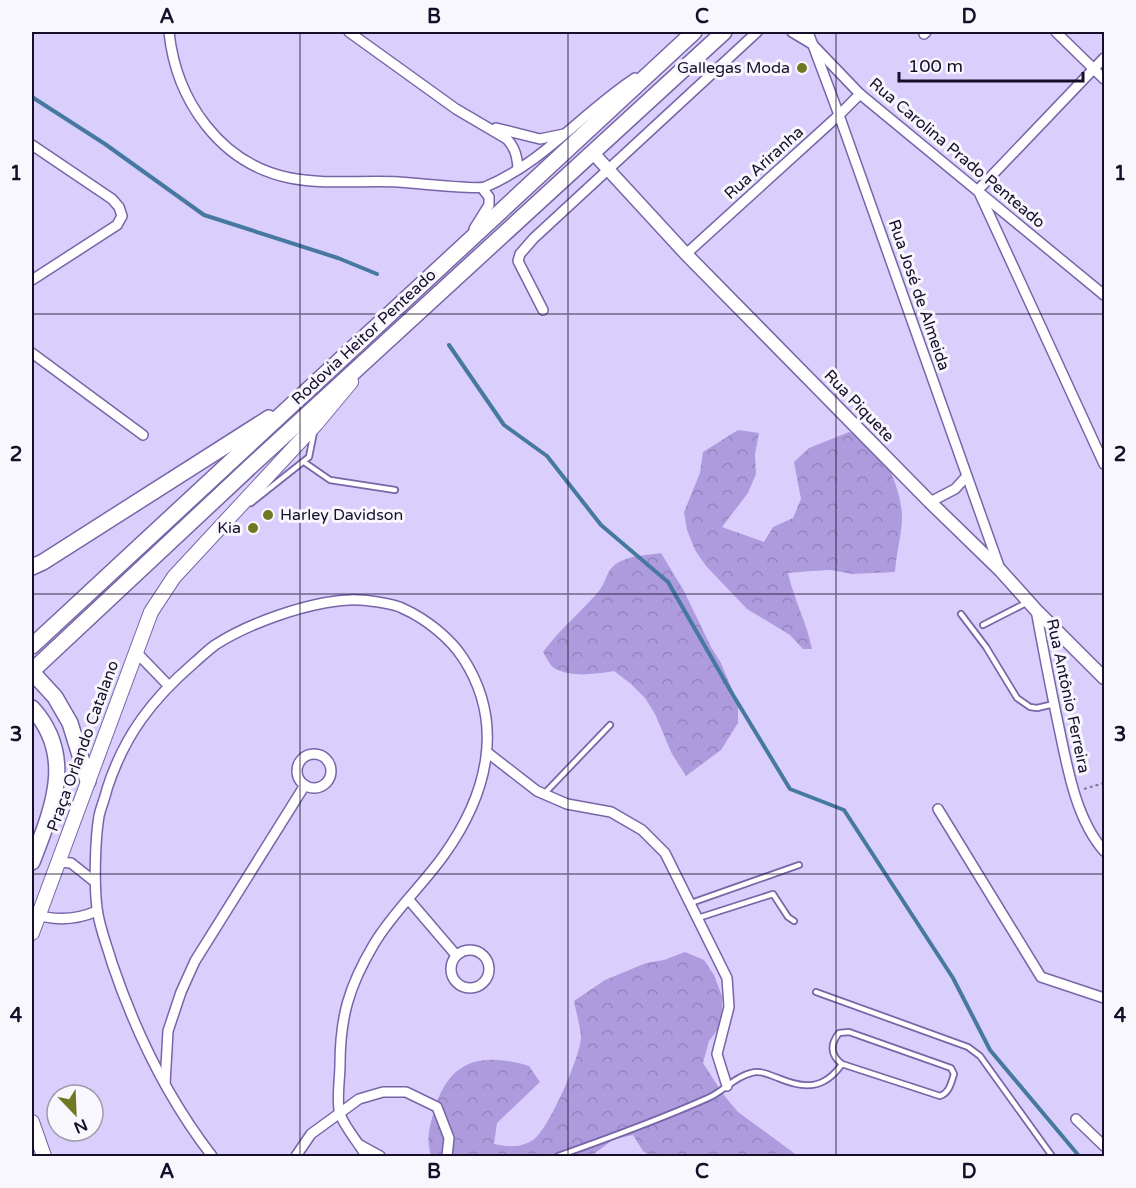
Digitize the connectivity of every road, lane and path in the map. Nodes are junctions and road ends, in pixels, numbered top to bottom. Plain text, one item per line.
1 (169, 32) edge
2 (349, 32) edge
3 (694, 32) edge
4 (724, 32) edge
5 (758, 32) edge
6 (792, 32) edge
7 (808, 32) edge
8 (1056, 32) edge
9 (812, 44) junction
10 (1104, 58) edge
11 (657, 66) junction
12 (1094, 69) junction
13 (1104, 79) edge
14 (860, 94) junction
15 (839, 115) junction
16 (479, 123) junction
17 (568, 133) junction
18 (32, 145) edge
19 (593, 153) junction
20 (518, 168) junction
21 (609, 170) junction
22 (482, 188) junction
23 (978, 190) junction
24 (461, 248) junction
25 (686, 254) junction
26 (32, 280) edge
27 (1104, 295) edge
28 (543, 310) dead end
29 (377, 350) junction
30 (32, 353) edge
31 (301, 397) junction
32 (316, 424) junction
33 (143, 435) dead end
34 (304, 462) junction
35 (1104, 464) edge
36 (966, 477) junction
37 (395, 490) dead end
38 (930, 502) junction
39 (225, 523) junction
40 (32, 567) edge
41 (1000, 570) junction
42 (1032, 606) junction
43 (961, 614) dead end
44 (983, 625) dead end
45 (32, 646) edge
46 (136, 652) junction
47 (32, 672) edge
48 (1104, 678) edge
49 (168, 685) junction
50 (1054, 704) junction
51 (34, 710) edge
52 (610, 725) dead end
53 (488, 753) junction
54 (88, 781) junction
55 (1104, 783) edge
56 (305, 785) dead end
57 (1074, 792) junction
58 (544, 794) junction
59 (938, 809) dead end
60 (1104, 851) edge
61 (32, 862) edge
62 (57, 862) junction
63 (800, 865) dead end
64 (95, 882) junction
65 (409, 900) junction
66 (691, 903) junction
67 (97, 911) junction
68 (35, 914) edge
69 (698, 918) junction
70 (794, 921) dead end
71 (32, 933) edge
72 (456, 955) junction
73 (816, 992) dead end
74 (1104, 998) edge
75 (842, 1064) junction
76 (165, 1084) junction
77 (728, 1086) junction
78 (339, 1113) junction
79 (1076, 1119) dead end
80 (32, 1122) edge
81 (360, 1145) junction
82 (1104, 1146) edge
83 (44, 1156) edge
84 (213, 1156) edge
85 (296, 1156) edge
86 (366, 1156) edge
87 (380, 1156) edge
88 (447, 1156) edge
89 (558, 1156) edge
90 (1052, 1156) edge

1 - 22 street
2 - 16 street
3 - 11 main road, Rodovia Heitor Penteado
4 - 19 main road, Rodovia Heitor Penteado
5 - 21 street
6 - 9 street, Rua Carolina Prado Penteado
7 - 9 street, Rua José de Almeida
8 - 12 street
9 - 14 street, Rua Carolina Prado Penteado
9 - 15 street, Rua José de Almeida
10 - 12 street
11 - 17 street
11 - 24 main road, Rodovia Heitor Penteado
12 - 13 street
12 - 23 street
14 - 15 street, Rua Ariranha
14 - 23 street, Rua Carolina Prado Penteado
15 - 25 street, Rua Ariranha
15 - 36 street, Rua José de Almeida
16 - 17 street
16 - 20 street
17 - 20 street
18 - 26 street
19 - 21 street, Rua Piquete
19 - 29 main road, Rodovia Heitor Penteado
20 - 22 street
21 - 25 street, Rua Piquete
21 - 28 street
22 - 24 street
23 - 27 street, Rua Carolina Prado Penteado
23 - 35 street
24 - 31 main road, Rodovia Heitor Penteado
25 - 38 street, Rua Piquete
29 - 32 main road
29 - 47 main road, Rodovia Heitor Penteado
30 - 33 street
31 - 40 main road
31 - 45 main road, Rodovia Heitor Penteado
32 - 34 lane
32 - 39 main road
34 - 37 lane
34 - 39 lane
36 - 38 street
36 - 41 street, Rua José de Almeida
38 - 41 street, Rua Piquete
39 - 46 main road
41 - 42 street, Rua Piquete
42 - 44 lane
42 - 48 street, Rua Piquete
42 - 50 street, Rua Antônio Ferreira
43 - 50 lane
46 - 49 street, Praça Orlando Catalano
46 - 54 main road, Praça Orlando Catalano
47 - 54 main road
49 - 53 street
49 - 64 street
50 - 57 street, Rua Antônio Ferreira
51 - 61 main road
52 - 58 lane
53 - 58 street
53 - 65 street
54 - 62 main road, Praça Orlando Catalano
55 - 57 path
56 - 76 street
57 - 60 street, Rua Antônio Ferreira
58 - 66 street
59 - 74 street
62 - 64 street
62 - 68 main road, Praça Orlando Catalano
63 - 66 lane
64 - 67 street
65 - 72 street
65 - 78 street
66 - 69 street
67 - 68 street
67 - 76 street
68 - 71 main road, Praça Orlando Catalano
69 - 70 lane
69 - 77 street
72 - 72 street
73 - 90 lane
75 - 75 lane
75 - 77 lane
76 - 84 street
77 - 89 lane
78 - 81 street
78 - 85 street
78 - 88 street
79 - 82 street
80 - 83 main road
81 - 86 street
81 - 87 street

